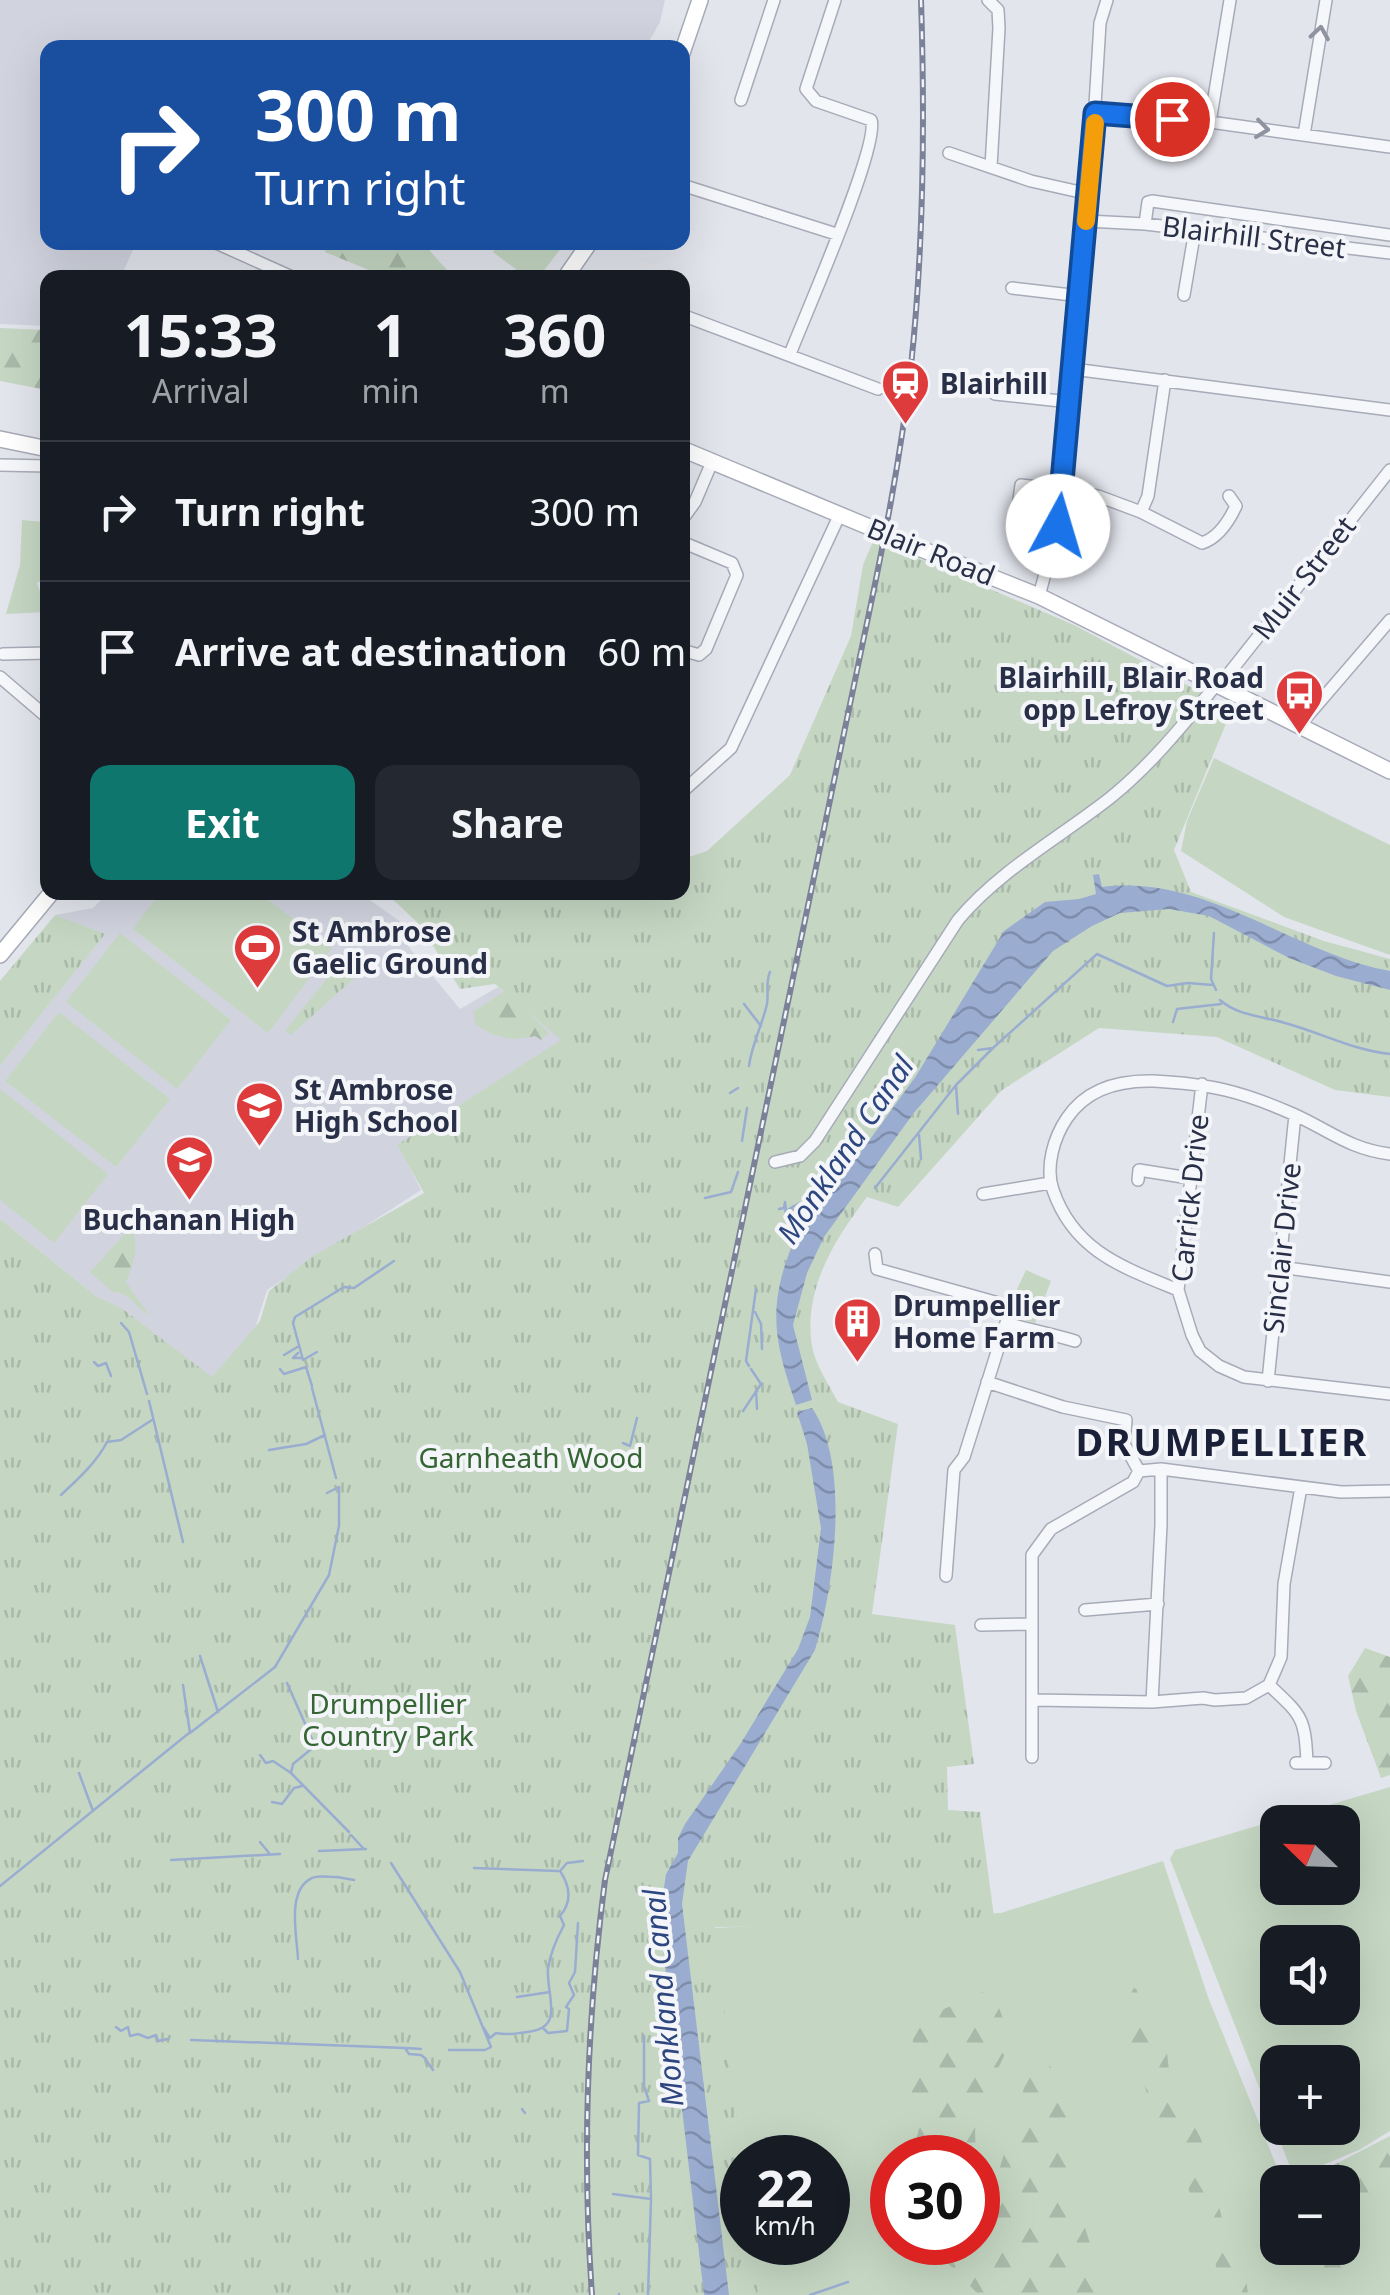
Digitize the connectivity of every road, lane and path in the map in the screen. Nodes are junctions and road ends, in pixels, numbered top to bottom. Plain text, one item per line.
1 (700, 0) edge
2 (774, 0) edge
3 (835, 0) edge
4 (988, 0) edge
5 (1107, 0) edge
6 (1230, 0) edge
7 (1326, 0) edge
8 (687, 40) edge
9 (742, 100) dead end
10 (1095, 113) junction
11 (1210, 122) junction
12 (1304, 135) junction
13 (1390, 147) edge
14 (948, 152) dead end
15 (991, 167) junction
16 (690, 188) edge
17 (1080, 192) dead end
18 (1086, 220) junction
19 (1145, 224) junction
20 (1195, 230) junction
21 (1364, 232) junction
22 (836, 234) junction
23 (1390, 235) edge
24 (232, 250) edge
25 (1362, 250) junction
26 (1390, 253) edge
27 (276, 270) edge
28 (1012, 288) dead end
29 (1184, 295) dead end
30 (1080, 296) junction
31 (690, 318) edge
32 (790, 354) junction
33 (1073, 369) junction
34 (1165, 380) junction
35 (878, 390) dead end
36 (995, 394) dead end
37 (1070, 402) junction
38 (1390, 410) edge
39 (0, 439) edge
40 (40, 447) edge
41 (690, 452) edge
42 (712, 462) junction
43 (0, 464) edge
44 (40, 466) edge
45 (1390, 470) edge
46 (1062, 488) junction
47 (1229, 496) dead end
48 (690, 509) edge
49 (1141, 512) junction
50 (840, 514) junction
51 (1043, 521) dead end
52 (1058, 526) junction
53 (690, 546) edge
54 (1039, 596) junction
55 (1389, 622) edge
56 (40, 652) edge
57 (690, 652) edge
58 (4, 654) dead end
59 (0, 677) edge
60 (1218, 685) junction
61 (40, 711) edge
62 (1298, 726) junction
63 (1390, 771) edge
64 (690, 785) edge
65 (45, 900) edge
66 (0, 955) edge
67 (1202, 1084) junction
68 (1295, 1115) junction
69 (1390, 1154) edge
70 (775, 1162) dead end
71 (1139, 1171) dead end
72 (1189, 1178) junction
73 (1050, 1182) junction
74 (983, 1194) dead end
75 (875, 1254) dead end
76 (1280, 1267) junction
77 (1390, 1282) edge
78 (1178, 1290) junction
79 (1006, 1323) junction
80 (1058, 1336) junction
81 (1075, 1341) dead end
82 (1053, 1352) dead end
83 (1268, 1381) junction
84 (987, 1382) junction
85 (1390, 1394) edge
86 (1161, 1469) junction
87 (1139, 1471) junction
88 (1301, 1487) junction
89 (1390, 1491) edge
90 (946, 1576) dead end
91 (1158, 1604) junction
92 (1084, 1610) dead end
93 (1032, 1624) junction
94 (981, 1625) dead end
95 (1269, 1685) junction
96 (1034, 1700) junction
97 (1152, 1702) junction
98 (1032, 1757) dead end
99 (1325, 1762) dead end

1 - 8 street
2 - 9 street
3 - 22 street
4 - 15 street
5 - 10 street
6 - 11 street
12 -> 7 street
10 - 11 street
10 - 18 street
11 -> 12 street
12 - 13 street
14 - 15 street
15 - 17 street
16 - 22 street
18 - 19 street, Blairhill Street
18 - 30 street
19 - 20 street, Blairhill Street
19 - 21 street, Blairhill Street
20 - 25 street, Blairhill Street
20 - 29 street
21 - 23 street, Blairhill Street
21 - 25 street, Blairhill Street
22 - 32 street
24 - 27 street
25 - 26 street, Blairhill Street
28 - 30 street
30 - 33 street
31 - 32 street
32 - 35 street
33 - 34 street
33 - 37 street
34 - 38 street
34 - 49 street
36 - 37 street
37 - 46 street
39 - 40 street
41 - 42 street, Blair Road
42 - 48 street
42 - 50 street, Blair Road
43 - 44 street
45 - 60 street, Muir Street
46 - 49 street
46 - 52 street
47 - 49 street
50 - 54 street, Blair Road, bridge
50 - 64 street
51 - 52 street
52 - 54 street
53 - 57 street
54 - 60 street, Blair Road
55 - 62 street
56 - 58 street
59 - 61 street
60 - 62 street, Blair Road
60 - 70 street, Muir Street
62 - 63 street, Blair Road
65 - 66 street
67 - 68 street
67 - 72 street, Carrick Drive
67 - 73 street
68 - 69 street
68 - 76 street, Sinclair Drive
71 - 72 street
72 - 78 street, Carrick Drive
73 - 74 street
73 - 78 street
75 - 79 street
76 - 77 street
76 - 83 street, Sinclair Drive
78 - 83 street, Carrick Drive
79 - 80 street
79 - 84 street
80 - 81 street
80 - 82 street
83 - 85 street, Carrick Drive
84 - 87 street
84 - 90 street
86 - 87 street
86 - 88 street
86 - 91 street
87 - 93 street
88 - 89 street
88 - 95 street
91 - 92 street
91 - 97 street
93 - 94 street
93 - 96 street
95 - 97 street
95 - 99 street
96 - 97 street
96 - 98 street

